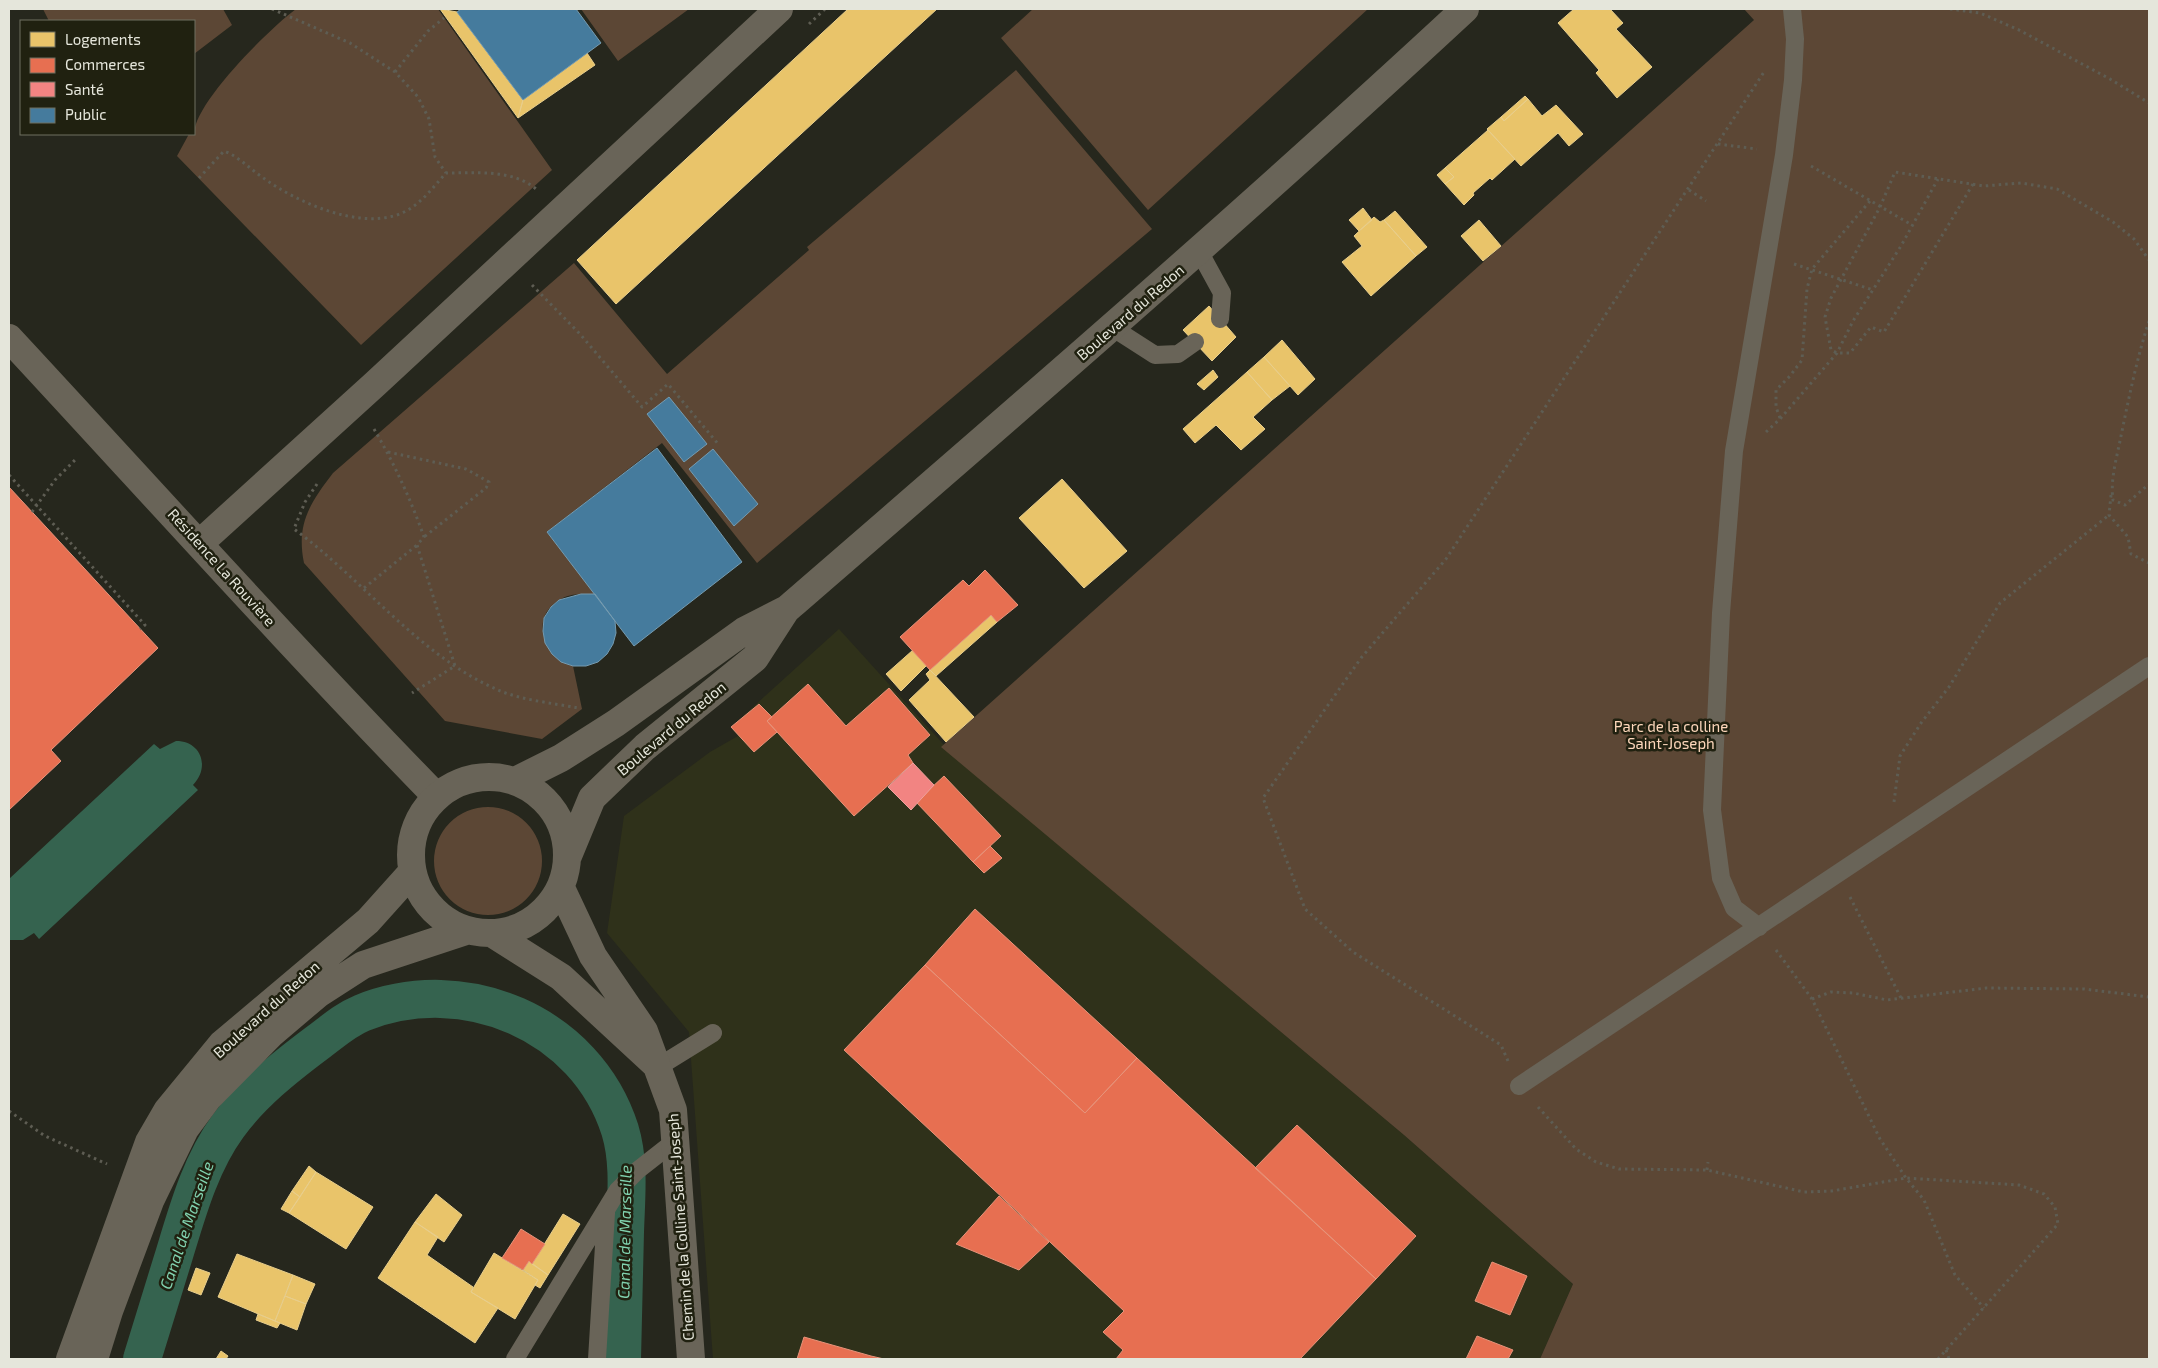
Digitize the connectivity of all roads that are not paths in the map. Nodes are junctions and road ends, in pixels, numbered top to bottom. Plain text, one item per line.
1 (779, 9) edge
2 (1465, 9) edge
3 (1792, 9) edge
4 (1199, 251) junction
5 (1220, 319) dead end
6 (1113, 328) junction
7 (9, 338) edge
8 (1195, 342) dead end
9 (200, 542) junction
10 (787, 608) junction
11 (2149, 666) edge
12 (515, 781) junction
13 (436, 796) junction
14 (568, 856) junction
15 (412, 872) junction
16 (562, 888) junction
17 (1759, 927) junction
18 (466, 931) junction
19 (494, 934) junction
20 (713, 1033) dead end
21 (658, 1067) junction
22 (1518, 1086) road end
23 (675, 1141) junction
24 (606, 1209) junction
25 (70, 1359) edge
26 (94, 1359) edge
27 (515, 1359) edge
28 (597, 1359) edge
29 (691, 1359) edge

1 - 9 street
2 - 4 street, Boulevard du Redon
3 - 17 lane
4 - 5 lane
4 - 6 street, Boulevard du Redon
6 - 8 lane
6 - 10 street, Boulevard du Redon
7 - 9 street, Résidence La Rouvière
9 - 13 street, Résidence La Rouvière
10 - 12 street, Boulevard du Redon
10 - 14 street, Boulevard du Redon
11 - 17 lane
12 - 13 street
12 - 14 street
13 - 15 street
14 - 16 street
15 - 18 street
15 - 25 street, Boulevard du Redon
16 - 19 street
16 - 21 street, Chemin de la Colline Saint-Joseph
17 - 22 lane
18 - 19 street
18 - 26 street, Boulevard du Redon
19 - 21 street, Chemin de la Colline Saint-Joseph
20 - 21 lane
21 - 23 street, Chemin de la Colline Saint-Joseph
23 - 24 lane
23 - 29 street, Chemin de la Colline Saint-Joseph
24 - 27 lane
24 - 28 lane

